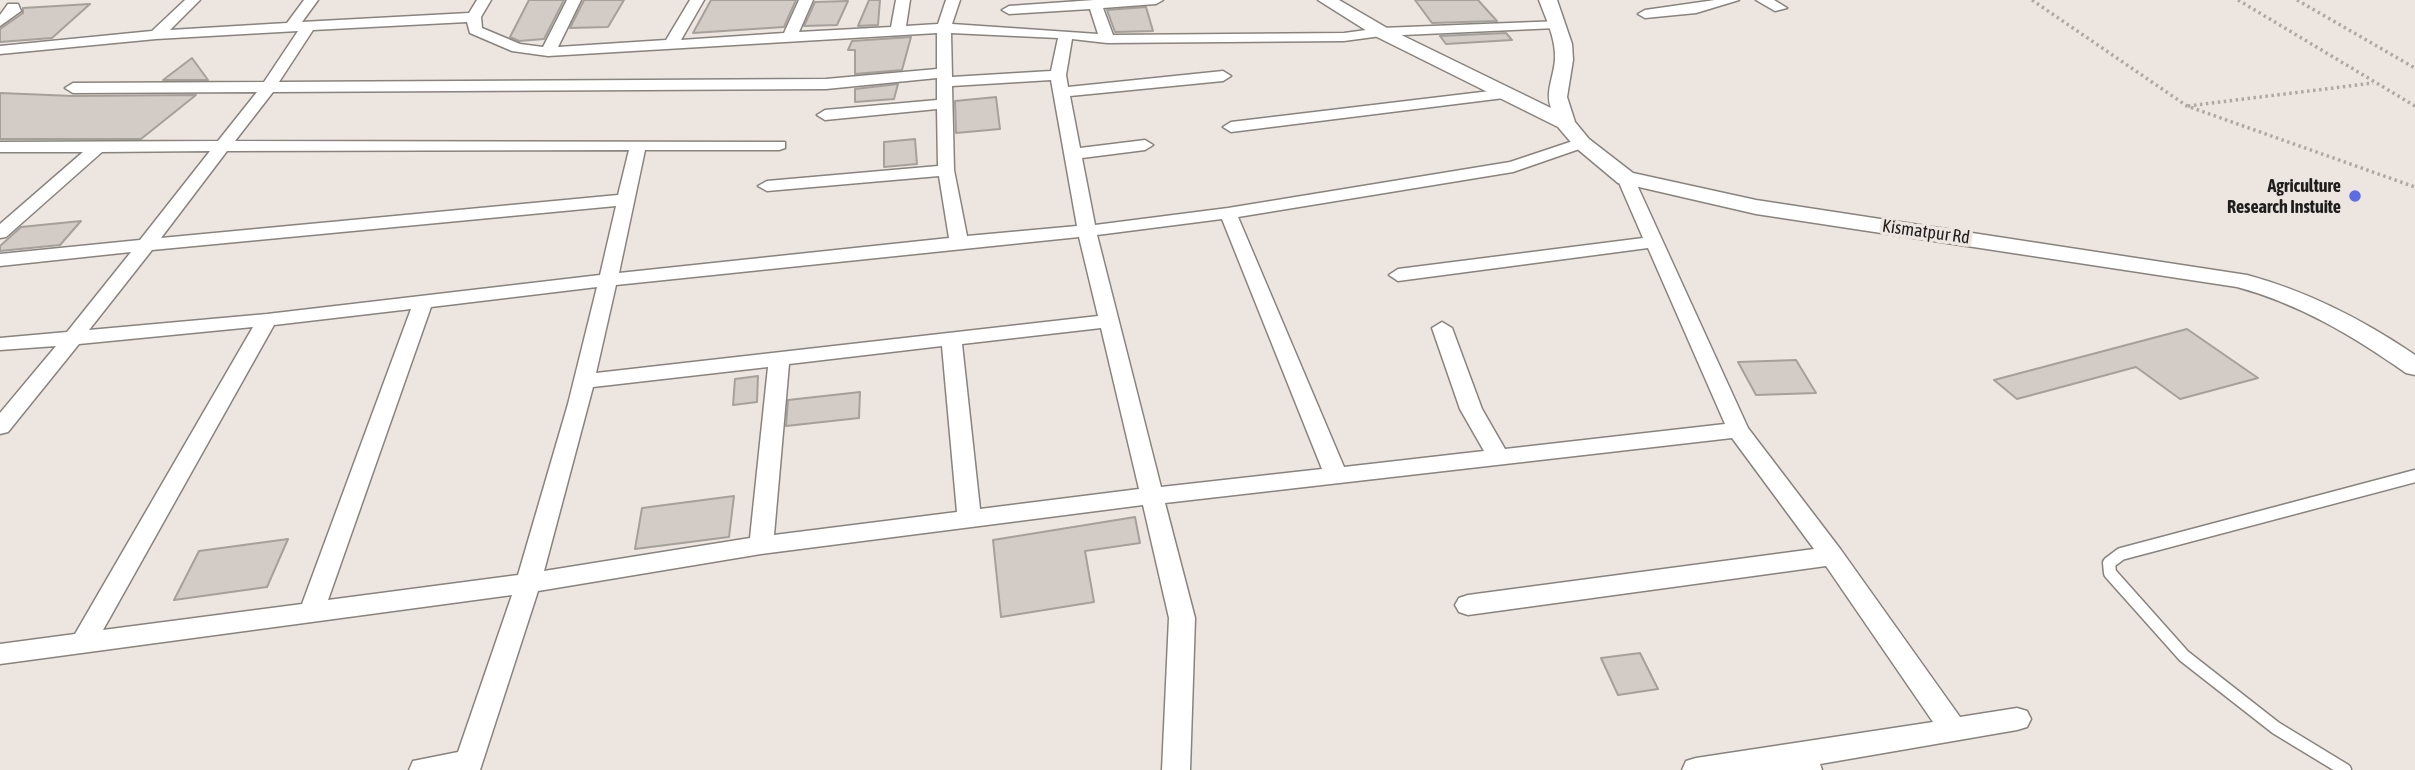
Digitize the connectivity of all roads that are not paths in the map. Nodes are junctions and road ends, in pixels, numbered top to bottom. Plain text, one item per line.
1 (193, 0) edge
2 (311, 0) edge
3 (484, 0) edge
4 (574, 0) edge
5 (697, 0) edge
6 (806, 0) edge
7 (903, 0) edge
8 (953, 0) edge
9 (1156, 0) edge
10 (1327, 0) edge
11 (1548, 0) edge
12 (1732, 0) edge
13 (1763, 0) edge
14 (1095, 4) junction
15 (0, 8) edge
16 (1780, 8) dead end
17 (1009, 10) dead end
18 (1645, 14) dead end
19 (474, 17) junction
20 (0, 22) edge
21 (1556, 24) junction
22 (299, 28) junction
23 (944, 28) junction
24 (898, 29) junction
25 (1381, 32) junction
26 (1066, 34) junction
27 (156, 36) junction
28 (790, 37) junction
29 (1107, 39) junction
30 (671, 44) junction
31 (0, 50) edge
32 (548, 52) junction
33 (1223, 76) dead end
34 (944, 78) junction
35 (1060, 83) junction
36 (73, 88) dead end
37 (268, 88) junction
38 (1507, 94) junction
39 (945, 104) junction
40 (825, 115) dead end
41 (1565, 122) junction
42 (1231, 127) dead end
43 (1582, 143) junction
44 (779, 145) dead end
45 (1145, 145) dead end
46 (638, 146) junction
47 (0, 147) edge
48 (98, 147) junction
49 (219, 148) junction
50 (1074, 154) junction
51 (946, 170) junction
52 (1626, 178) junction
53 (767, 186) dead end
54 (625, 200) junction
55 (1228, 213) junction
56 (1087, 231) junction
57 (0, 233) edge
58 (960, 242) junction
59 (1654, 242) junction
60 (146, 245) junction
61 (0, 260) edge
62 (1398, 275) dead end
63 (608, 279) junction
64 (423, 302) junction
65 (267, 320) junction
66 (1109, 321) junction
67 (1442, 328) dead end
68 (73, 338) junction
69 (951, 339) junction
70 (0, 344) edge
71 (779, 358) junction
72 (2415, 367) edge
73 (585, 381) junction
74 (0, 427) edge
75 (1738, 430) junction
76 (1499, 458) junction
77 (1336, 475) junction
78 (2415, 476) edge
79 (1152, 496) junction
80 (969, 520) junction
81 (761, 545) junction
82 (1832, 556) junction
83 (528, 583) junction
84 (1468, 605) dead end
85 (311, 613) junction
86 (82, 644) junction
87 (0, 654) edge
88 (2017, 719) dead end
89 (1954, 730) junction
90 (1803, 763) edge
91 (467, 766) edge
92 (423, 770) edge
93 (1176, 770) edge
94 (1696, 770) edge
95 (2345, 770) edge

1 - 27 street
2 - 22 street
3 - 19 street
4 - 32 street
5 - 30 street
6 - 28 street
7 - 24 street
8 - 23 street
9 - 14 street
10 - 25 street
11 - 21 street, Kismatpur Rd
12 - 18 street
13 - 16 street
14 - 17 street
14 - 29 street
15 - 20 street
19 - 22 street
19 - 32 street
21 - 25 street
21 - 41 street, Kismatpur Rd
22 - 27 street
22 - 37 street
23 - 24 street
23 - 26 street
23 - 34 street
24 - 28 street
25 - 29 street
25 - 38 street
26 - 29 street
26 - 35 street
27 - 31 street
28 - 30 street
30 - 32 street
33 - 35 street
34 - 35 street
34 - 37 street
34 - 39 street
35 - 50 street
36 - 37 street
37 - 49 street
38 - 41 street
38 - 42 street
39 - 40 street
39 - 51 street
41 - 43 street, Kismatpur Rd
43 - 52 street, Kismatpur Rd
43 - 55 street
44 - 46 street
45 - 50 street
46 - 49 street
46 - 54 street
47 - 48 street
48 - 49 street
48 - 57 street
49 - 60 street
50 - 56 street
51 - 53 street
51 - 58 street
52 - 59 street
52 - 72 street, Kismatpur Rd
54 - 60 street
54 - 63 street
55 - 56 street
55 - 77 street
56 - 58 street
56 - 66 street
58 - 63 street
59 - 62 street
59 - 75 street
60 - 61 street
60 - 68 street
63 - 64 street
63 - 73 street
64 - 65 street
64 - 85 street
65 - 68 street
65 - 86 street
66 - 69 street
66 - 79 street
67 - 76 street
68 - 70 street
68 - 74 street
69 - 71 street
69 - 80 street
71 - 73 street
71 - 81 street
73 - 83 street
75 - 76 street
75 - 82 street
76 - 77 street
77 - 79 street
78 - 95 lane
79 - 80 street
79 - 93 street
80 - 81 street
81 - 83 street
82 - 84 street
82 - 89 street
83 - 85 street
83 - 91 street
85 - 86 street
86 - 87 street
88 - 89 street
89 - 90 street
90 - 94 street
91 - 92 street

